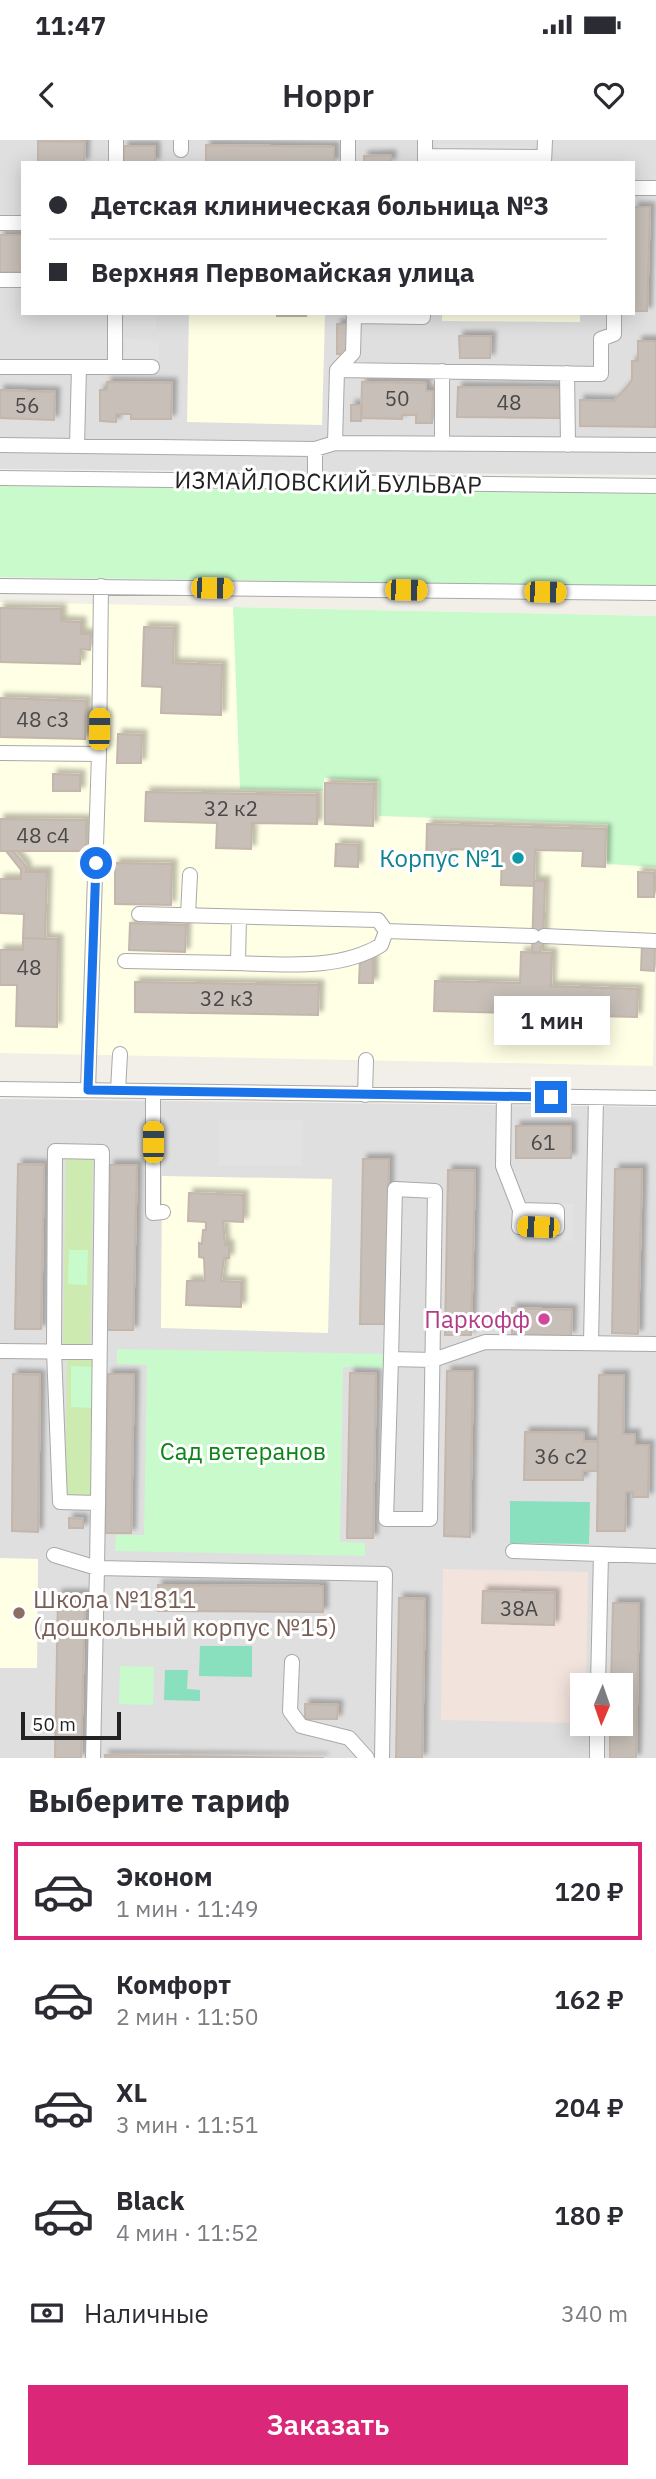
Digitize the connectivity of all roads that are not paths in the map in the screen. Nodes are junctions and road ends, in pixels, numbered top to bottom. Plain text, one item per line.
1 (116, 140) edge
2 (348, 140) edge
3 (425, 140) edge
4 (545, 140) edge
5 (425, 159) edge
6 (544, 160) edge
7 (116, 161) edge
8 (348, 161) edge
9 (635, 188) edge
10 (656, 188) edge
11 (0, 223) edge
12 (21, 223) edge
13 (0, 280) edge
14 (21, 280) edge
15 (115, 315) edge
16 (353, 315) edge
17 (423, 315) edge
18 (614, 315) edge
19 (144, 365) dead end
20 (0, 367) edge
21 (79, 367) junction
22 (115, 367) junction
23 (337, 370) junction
24 (442, 371) junction
25 (568, 373) junction
26 (335, 443) junction
27 (442, 444) junction
28 (0, 445) edge
29 (568, 445) junction
30 (656, 445) edge
31 (77, 446) junction
32 (315, 449) junction
33 (0, 478) edge
34 (315, 482) junction
35 (656, 486) edge
36 (0, 586) edge
37 (101, 586) junction
38 (656, 593) edge
39 (0, 753) edge
40 (99, 754) junction
41 (190, 875) dead end
42 (139, 914) dead end
43 (188, 915) junction
44 (239, 917) junction
45 (386, 931) junction
46 (656, 941) edge
47 (125, 961) dead end
48 (238, 963) junction
49 (120, 1054) dead end
50 (366, 1060) dead end
51 (0, 1088) edge
52 (88, 1090) junction
53 (118, 1091) junction
54 (153, 1091) junction
55 (365, 1095) junction
56 (505, 1096) junction
57 (596, 1097) junction
58 (656, 1098) edge
59 (520, 1210) dead end
60 (163, 1212) dead end
61 (591, 1343) junction
62 (656, 1344) edge
63 (0, 1351) edge
64 (54, 1351) junction
65 (99, 1352) junction
66 (391, 1359) junction
67 (433, 1360) junction
68 (98, 1503) junction
69 (513, 1551) dead end
70 (601, 1554) junction
71 (54, 1555) dead end
72 (656, 1556) edge
73 (97, 1568) junction
74 (292, 1662) dead end
75 (598, 1673) edge
76 (597, 1736) edge
77 (93, 1758) edge
78 (367, 1758) edge
79 (382, 1758) edge
80 (597, 1758) edge

1 - 7 street
2 - 8 street
3 - 5 street
4 - 6 street
5 - 6 street
9 - 10 street
11 - 12 street
13 - 14 street
15 - 22 street
16 - 17 street
16 - 23 street
18 - 25 street
19 - 22 street
20 - 21 street
21 - 22 street
21 - 31 street
23 - 24 street
23 - 26 street
24 - 25 street
24 - 27 street
25 - 29 street
26 - 27 street
26 - 32 street
27 - 29 street
28 - 31 street
29 - 30 street
31 - 32 street
32 - 34 street
33 - 34 street, ИЗМАЙЛОВСКИЙ БУЛЬВАР
34 - 35 street, ИЗМАЙЛОВСКИЙ БУЛЬВАР
36 - 37 street
37 - 38 street
37 - 40 street
39 - 40 street
40 - 52 street
41 - 43 street
42 - 43 street
43 - 44 street
44 - 45 street
44 - 48 street
45 - 46 street
45 - 48 street
47 - 48 street
49 - 53 street
50 - 55 street
51 - 52 street
52 - 53 street
53 - 54 street
54 - 55 street
54 - 60 street
55 - 56 street
56 - 57 street
56 - 59 street
57 - 58 street
57 - 61 street
61 - 62 street
61 - 67 street
63 - 64 street
64 - 65 street
64 - 65 street
64 - 68 street
65 - 68 street
66 - 67 street
66 - 67 street
66 - 67 street
68 - 73 street
69 - 70 street
70 - 72 street
70 - 75 street
71 - 73 street
73 - 77 street
73 - 79 street
74 - 78 street
76 - 80 street

